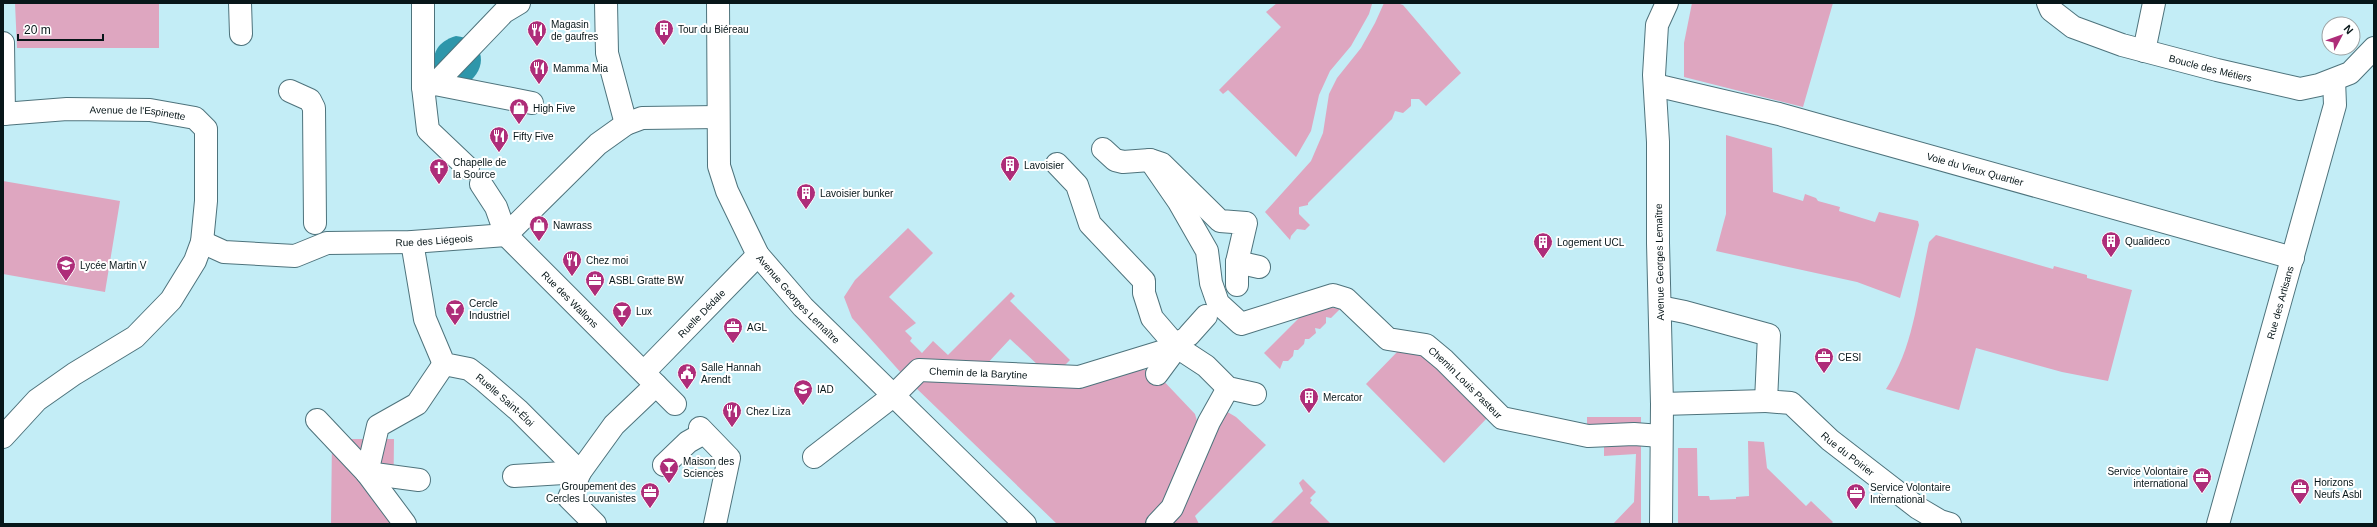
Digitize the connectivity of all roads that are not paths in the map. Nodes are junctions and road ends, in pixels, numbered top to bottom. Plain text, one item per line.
1 (240, 3) edge
2 (423, 3) edge
3 (606, 3) edge
4 (718, 3) edge
5 (1666, 3) edge
6 (2048, 3) edge
7 (2154, 3) edge
8 (506, 6) edge
9 (241, 34) dead end
10 (3, 43) edge
11 (2374, 48) edge
12 (2144, 51) junction
13 (2334, 80) junction
14 (1655, 85) junction
15 (429, 86) junction
16 (290, 91) dead end
17 (532, 103) dead end
18 (4, 114) edge
19 (718, 117) junction
20 (626, 124) junction
21 (1103, 149) dead end
22 (1150, 160) junction
23 (1057, 164) dead end
24 (315, 223) dead end
25 (506, 235) junction
26 (202, 242) junction
27 (412, 242) junction
28 (758, 255) junction
29 (2293, 258) junction
30 (1237, 262) junction
31 (1259, 267) dead end
32 (1220, 302) junction
33 (1660, 307) junction
34 (1183, 341) junction
35 (444, 364) junction
36 (650, 379) junction
37 (1228, 388) junction
38 (1255, 394) dead end
39 (893, 396) junction
40 (1766, 401) junction
41 (675, 404) dead end
42 (1662, 404) junction
43 (317, 420) dead end
44 (1661, 436) junction
45 (3, 437) edge
46 (814, 457) dead end
47 (664, 465) dead end
48 (580, 472) junction
49 (367, 473) junction
50 (514, 476) dead end
51 (419, 480) dead end
52 (1160, 523) edge
53 (404, 524) edge
54 (595, 524) edge
55 (715, 524) edge
56 (1025, 524) edge
57 (1661, 524) edge
58 (1950, 524) edge
59 (2218, 524) edge

1 - 9 street
2 - 15 street, Rue des Wallons
3 - 20 street
4 - 19 street, Avenue Georges Lemaître
5 - 14 street, Avenue Georges Lemaître
6 - 12 street, Boucle des Métiers
7 - 12 street
8 - 15 street
10 - 18 street
11 - 13 street, Boucle des Métiers
12 - 13 street, Boucle des Métiers
13 - 29 street, Rue des Artisans
14 - 29 street, Voie du Vieux Quartier
14 - 33 street, Avenue Georges Lemaître
15 - 17 street
15 - 25 street, Rue des Wallons
16 - 24 street
18 - 26 street, Avenue de l'Espinette
19 - 20 street
19 - 28 street, Avenue Georges Lemaître
20 - 25 street
21 - 22 street
22 - 30 street
22 - 32 street
23 - 34 street
25 - 27 street, Rue des Liégeois
25 - 36 street, Rue des Wallons
26 - 27 street, Rue des Liégeois
26 - 45 street, Avenue de l'Espinette
27 - 35 street
28 - 36 street, Ruelle Dédale
28 - 39 street, Avenue Georges Lemaître
29 - 59 street, Rue des Artisans
30 - 31 street
30 - 32 street
32 - 34 street
32 - 44 street, Chemin Louis Pasteur
33 - 40 street
33 - 42 street, Avenue Georges Lemaître
34 - 37 street
34 - 39 street, Chemin de la Barytine
35 - 48 street, Ruelle Saint-Éloi
35 - 49 street
36 - 41 street, Rue des Wallons
36 - 48 street
37 - 38 street
37 - 52 street
39 - 46 street, Chemin de la Barytine
39 - 56 street, Avenue Georges Lemaître
40 - 42 street, Rue du Poirier
40 - 58 street, Rue du Poirier
42 - 44 street, Avenue Georges Lemaître
43 - 49 street
44 - 57 street, Avenue Georges Lemaître
47 - 55 street
48 - 50 street
48 - 54 street
49 - 51 street
49 - 53 street

